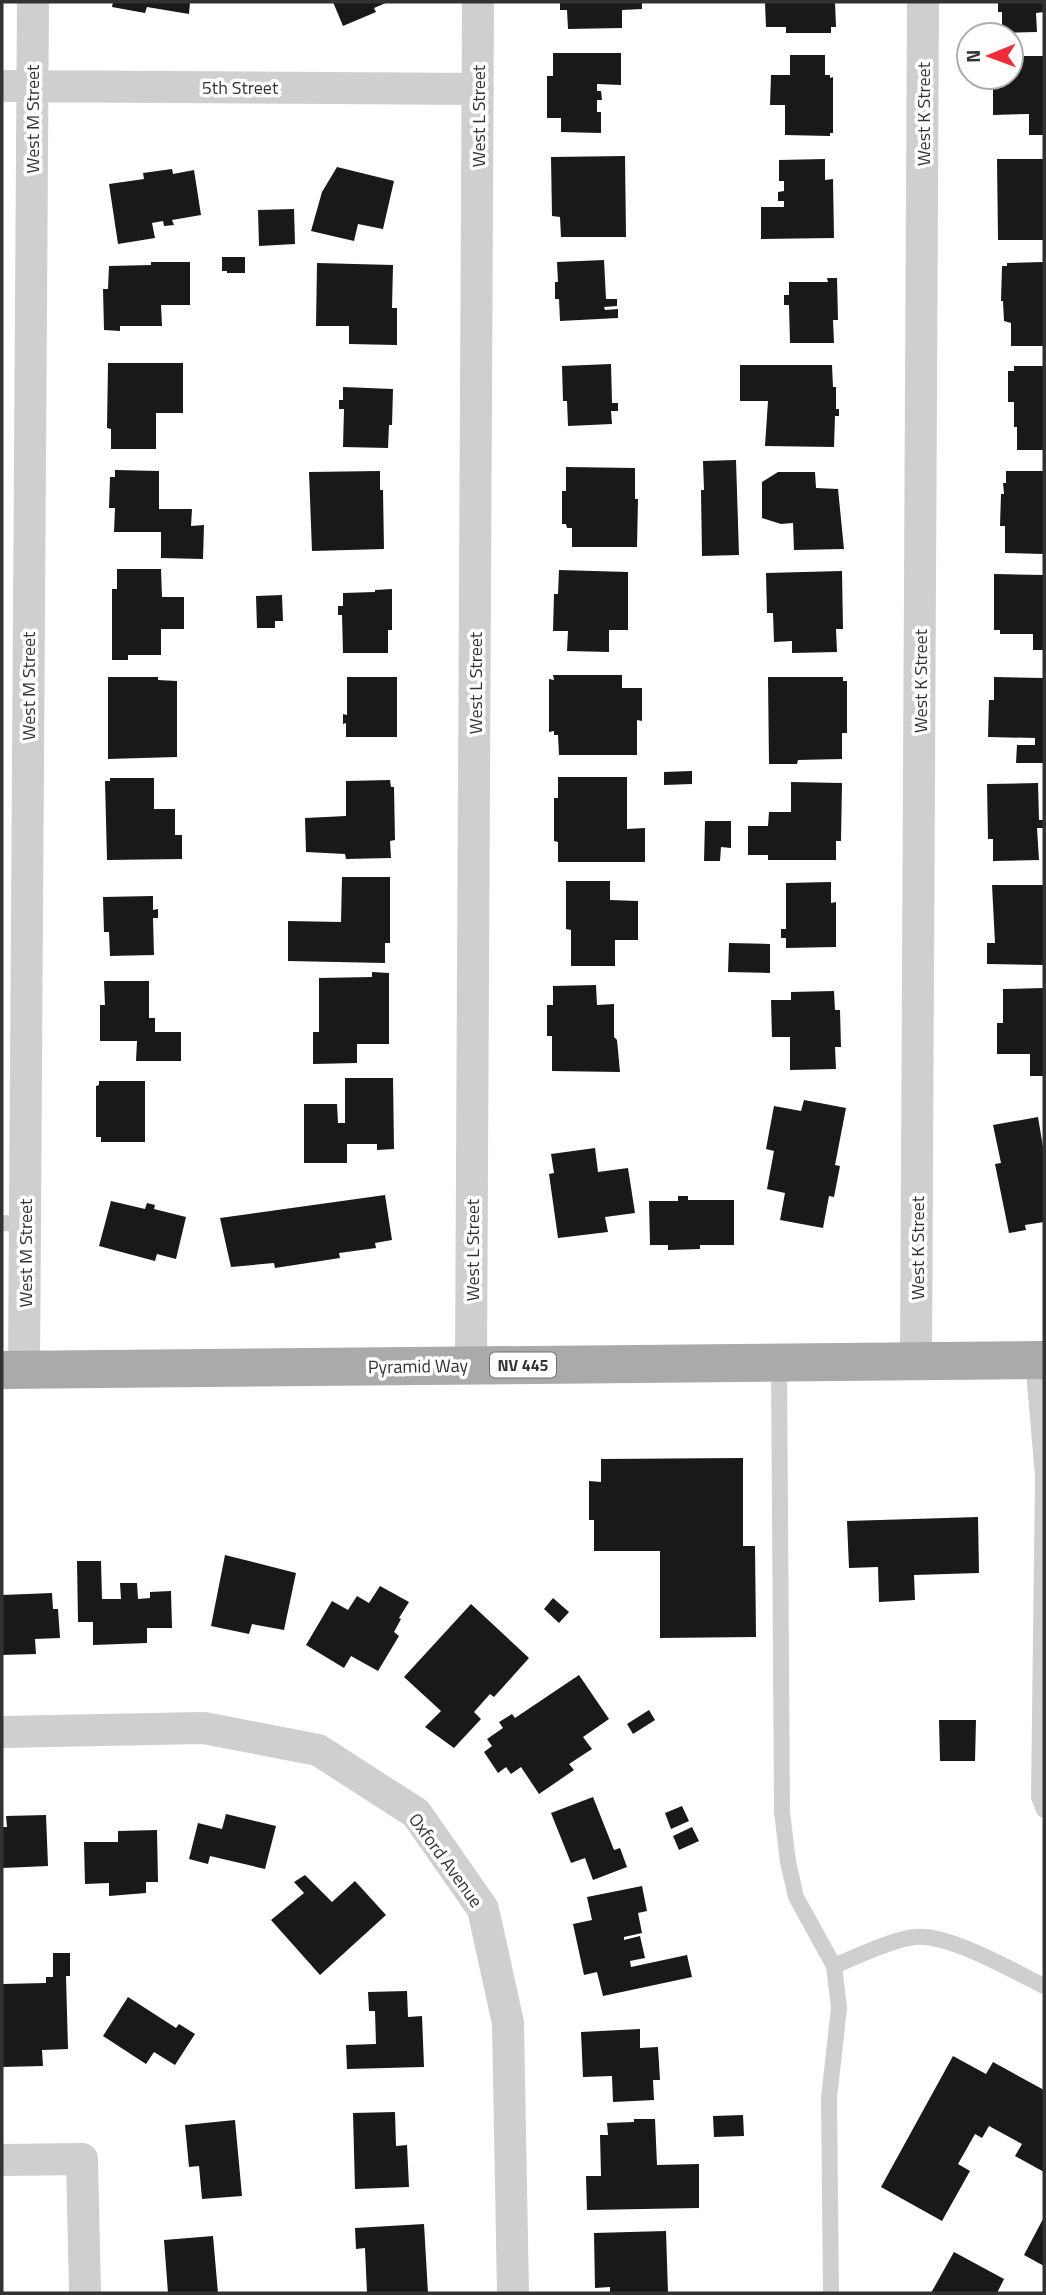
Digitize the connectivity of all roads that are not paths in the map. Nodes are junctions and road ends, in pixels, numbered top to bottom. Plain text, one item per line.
1 (33, 2) edge
2 (478, 2) edge
3 (923, 2) edge
4 (17, 86) edge
5 (478, 89) junction
6 (13, 1223) edge
7 (1039, 1360) edge
8 (916, 1361) junction
9 (779, 1362) junction
10 (471, 1365) junction
11 (13, 1370) edge
12 (2, 1732) edge
13 (1044, 1810) edge
14 (834, 1966) junction
15 (1044, 1986) edge
16 (2, 2160) edge
17 (85, 2293) edge
18 (513, 2293) edge
19 (831, 2293) edge

1 - 4 street, West M Street
2 - 5 street, West L Street
3 - 8 street, West K Street
4 - 5 street, 5th Street
4 - 6 street, West M Street
5 - 10 street, West L Street
6 - 11 street, West M Street
7 - 8 main road, Pyramid Way / NV 445
7 - 13 lane
8 - 9 main road, Pyramid Way / NV 445
9 - 10 main road, Pyramid Way / NV 445
9 - 14 lane
10 - 11 main road, Pyramid Way / NV 445
12 - 18 street, Oxford Avenue
14 - 15 lane
14 - 19 lane
16 - 17 street

